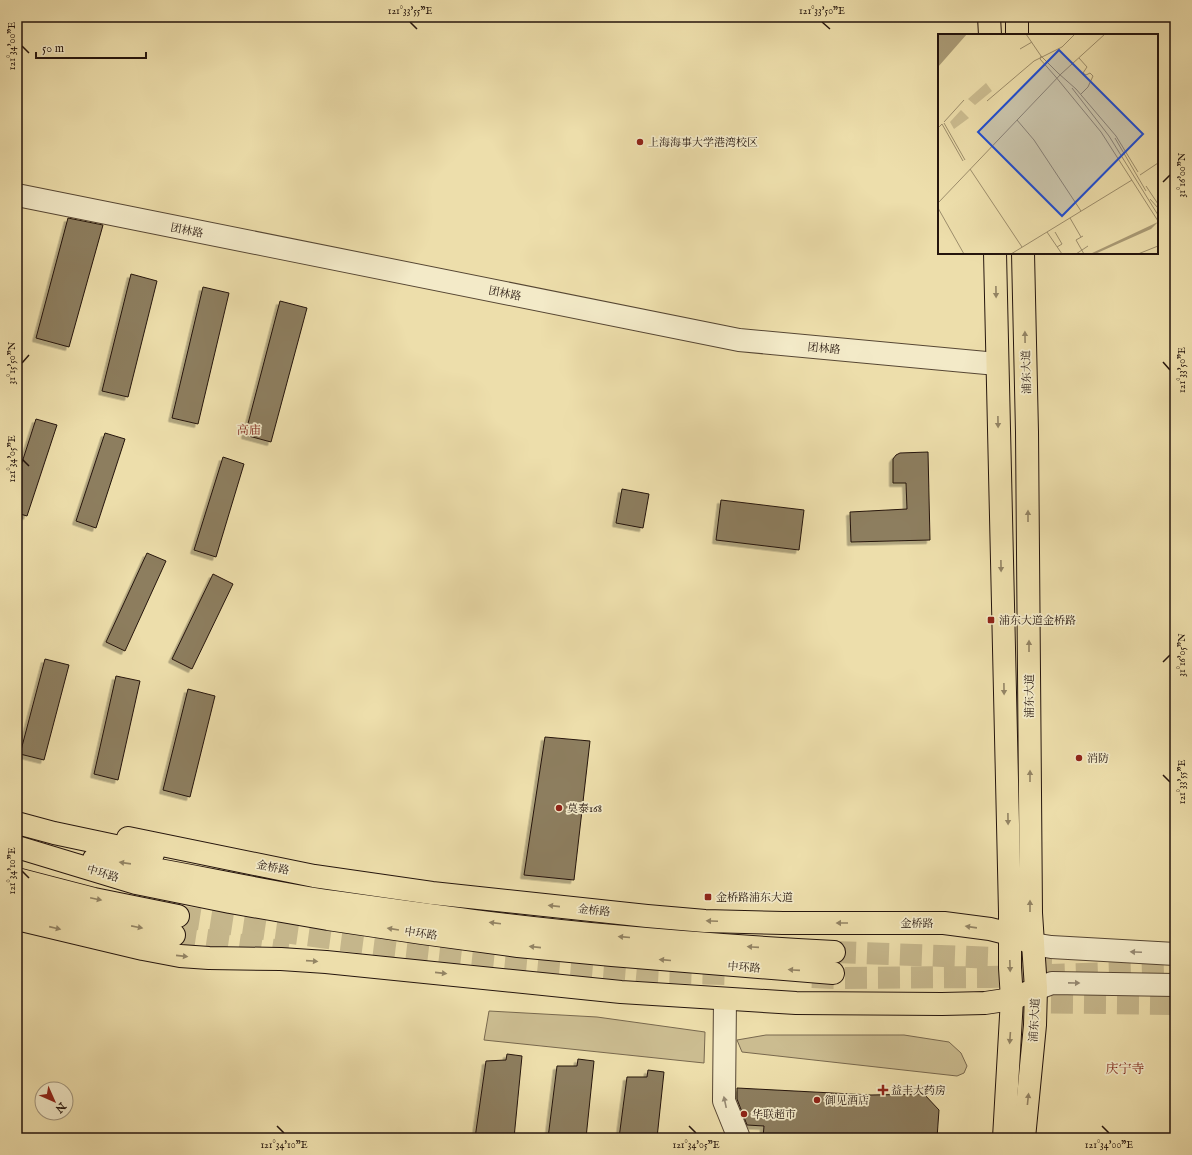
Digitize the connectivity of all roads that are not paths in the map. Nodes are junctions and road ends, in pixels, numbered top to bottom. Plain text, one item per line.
1 (989, 17) edge
2 (1016, 17) edge
3 (990, 34) edge
4 (1017, 34) edge
5 (17, 195) edge
6 (995, 254) edge
7 (1023, 254) edge
8 (997, 364) junction
9 (17, 816) edge
10 (17, 823) edge
11 (17, 848) edge
12 (17, 879) edge
13 (17, 900) edge
14 (425, 914) junction
15 (17, 920) edge
16 (1010, 934) junction
17 (1033, 944) junction
18 (1175, 954) edge
19 (1175, 985) edge
20 (1036, 989) junction
21 (725, 999) junction
22 (1012, 999) junction
23 (740, 1138) edge
24 (1004, 1138) edge
25 (1024, 1138) edge

1 - 3 main road
2 - 4 main road
5 - 8 street, 团林路
6 -> 8 main road, 浦东大道
17 -> 7 main road, 浦东大道
8 -> 16 main road, 浦东大道
16 -> 9 main road, 金桥路
10 - 14 main road
14 -> 11 main road
11 - 14 main road, 中环路
12 - 13 main road
15 -> 21 main road
16 - 17 main road, 金桥路
16 -> 22 main road, 浦东大道
18 -> 17 street, 金桥路
17 - 20 main road, 浦东大道
20 -> 19 street
20 - 22 main road
25 -> 20 main road, 浦东大道
21 - 22 main road
23 -> 21 street
22 -> 24 main road, 浦东大道

